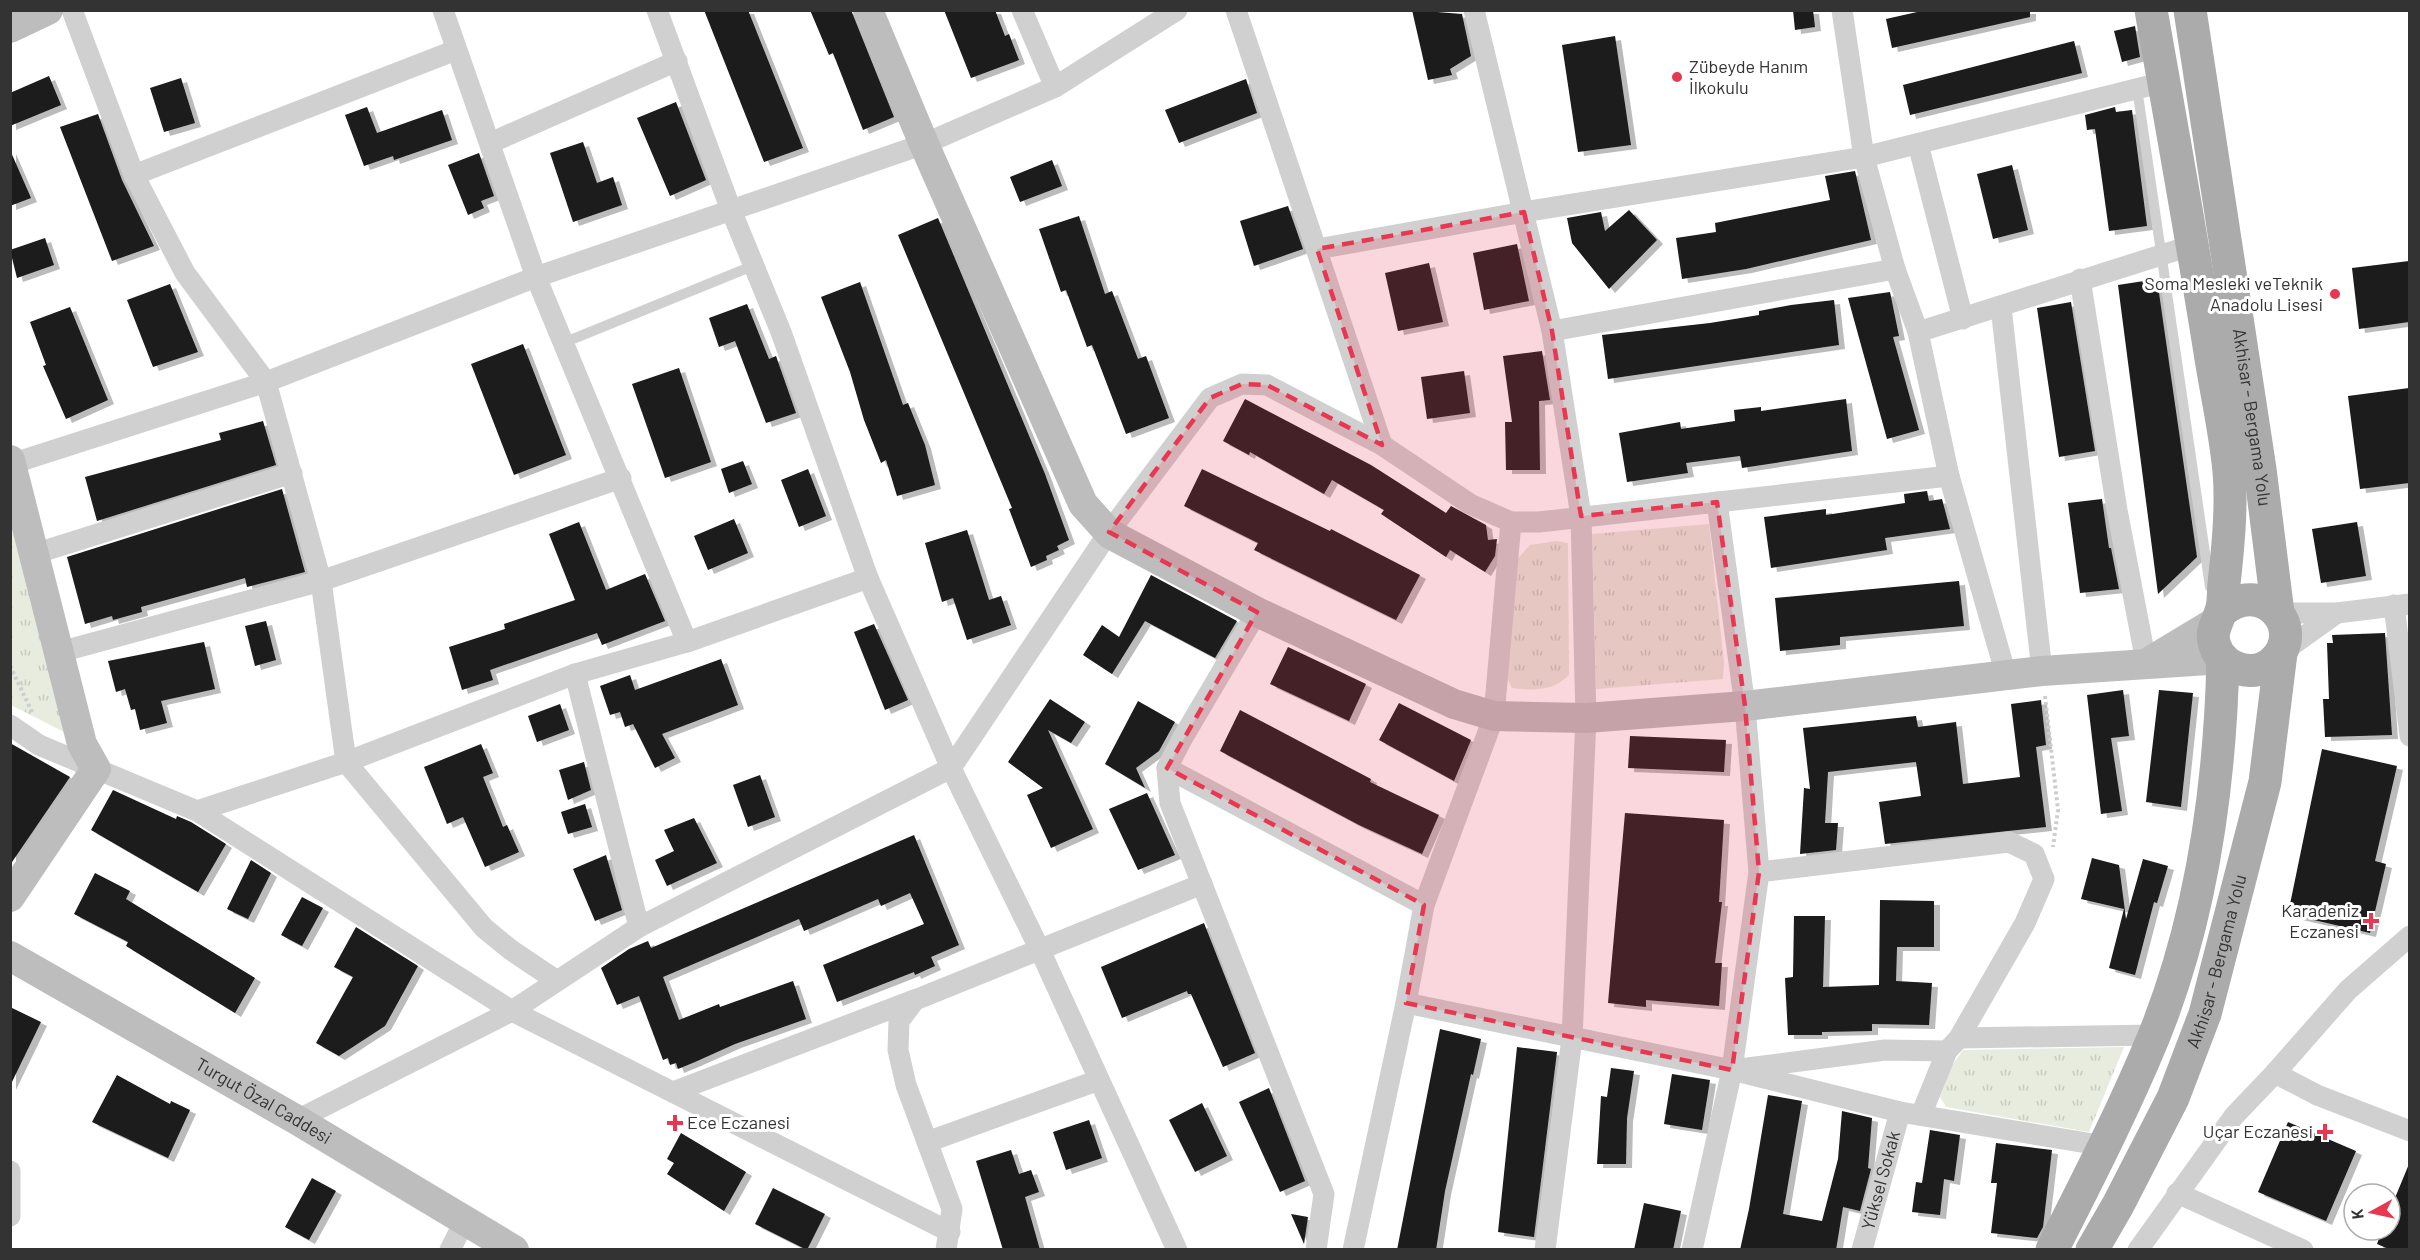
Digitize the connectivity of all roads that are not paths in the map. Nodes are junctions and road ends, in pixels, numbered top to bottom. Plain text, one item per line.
1 (48, 10) edge
2 (72, 10) edge
3 (443, 10) edge
4 (657, 10) edge
5 (868, 10) edge
6 (1022, 10) edge
7 (1177, 10) edge
8 (1236, 10) edge
9 (1474, 10) edge
10 (1842, 10) edge
11 (2151, 10) edge
12 (2190, 10) edge
13 (10, 28) edge
14 (456, 50) junction
15 (677, 61) junction
16 (2150, 85) junction
17 (1055, 87) junction
18 (490, 143) junction
19 (924, 144) junction
20 (1918, 144) junction
21 (1864, 157) junction
22 (134, 175) junction
23 (731, 210) junction
24 (1524, 212) junction
25 (2193, 245) junction
26 (1317, 249) junction
27 (2162, 254) junction
28 (755, 265) junction
29 (1895, 269) junction
30 (536, 277) junction
31 (2080, 279) junction
32 (2001, 308) junction
33 (1963, 318) junction
34 (1552, 331) junction
35 (1918, 332) junction
36 (562, 343) junction
37 (266, 381) junction
38 (1382, 445) junction
39 (11, 462) edge
40 (292, 473) junction
41 (1949, 476) junction
42 (621, 478) junction
43 (1717, 502) junction
44 (1581, 516) junction
45 (1511, 522) junction
46 (1109, 532) junction
47 (34, 554) junction
48 (868, 578) junction
49 (321, 581) junction
50 (2402, 605) edge
51 (1257, 612) junction
52 (2278, 613) junction
53 (2337, 613) junction
54 (2218, 617) junction
55 (687, 642) junction
56 (60, 652) junction
57 (2281, 652) junction
58 (2223, 659) junction
59 (2146, 662) junction
60 (2042, 671) junction
61 (575, 674) junction
62 (2006, 675) junction
63 (1745, 706) junction
64 (1494, 716) junction
65 (1586, 718) junction
66 (10, 725) edge
67 (2409, 736) edge
68 (346, 762) junction
69 (951, 768) junction
70 (1167, 768) junction
71 (96, 769) junction
72 (197, 811) junction
73 (1759, 872) junction
74 (1202, 884) junction
75 (10, 897) edge
76 (1424, 905) junction
77 (639, 927) junction
78 (2409, 936) edge
79 (1039, 948) junction
80 (10, 956) edge
81 (557, 981) junction
82 (915, 1000) junction
83 (1406, 1003) junction
84 (512, 1011) junction
85 (2154, 1035) junction
86 (1572, 1038) junction
87 (1953, 1045) junction
88 (1732, 1070) junction
89 (2275, 1073) junction
90 (1099, 1080) junction
91 (674, 1092) junction
92 (1911, 1114) junction
93 (297, 1120) junction
94 (2409, 1131) edge
95 (927, 1142) junction
96 (2105, 1146) junction
97 (10, 1171) edge
98 (2176, 1193) junction
99 (10, 1216) edge
100 (465, 1221) junction
101 (948, 1241) edge
102 (450, 1250) edge
103 (514, 1250) edge
104 (1178, 1250) edge
105 (1316, 1250) edge
106 (1353, 1250) edge
107 (1545, 1250) edge
108 (1692, 1250) edge
109 (1862, 1250) edge
110 (2052, 1250) edge
111 (2092, 1250) edge
112 (2138, 1250) edge
113 (2303, 1250) edge

1 - 13 street
2 - 22 street
3 - 14 street
4 - 15 street
5 - 19 street
6 - 17 street
7 - 17 street
8 - 26 street
9 - 24 street
10 - 21 street
11 - 16 main road, Akhisar - Bergama Yolu
12 - 52 main road, Akhisar - Bergama Yolu
14 - 18 street
14 - 22 street
15 - 18 street
15 - 23 street
16 - 20 street
16 - 25 main road, Akhisar - Bergama Yolu
16 - 27 lane
17 - 19 street
18 - 30 street
19 - 23 street
19 - 46 street
20 - 21 street
20 - 33 street
21 - 24 street
21 - 29 street
22 - 37 street
23 - 28 street
23 - 30 street
24 - 26 street
24 - 34 street
25 - 27 street
25 - 54 main road, Akhisar - Bergama Yolu
26 - 38 street
27 - 31 street
27 - 54 lane
28 - 36 lane
28 - 48 street
29 - 34 street
29 - 35 street
30 - 36 street
30 - 37 street
31 - 32 street
31 - 59 street
32 - 33 street
32 - 60 street
33 - 35 street
34 - 44 street
35 - 41 street
36 - 42 street
37 - 39 street
37 - 40 street
38 - 45 street
38 - 46 street
39 - 47 street
40 - 47 street
40 - 49 street
41 - 43 street
41 - 62 street
42 - 49 street
42 - 55 street
43 - 44 street
43 - 63 street
44 - 45 street
44 - 65 street
45 - 64 street
46 - 51 street
46 - 69 street
47 - 56 street
48 - 55 street
48 - 69 street
49 - 56 street
49 - 68 street
50 - 53 street
50 - 67 street
51 - 64 street
51 - 70 street
52 - 53 street
52 - 54 main road
52 - 57 main road, Akhisar - Bergama Yolu
53 - 57 street
54 - 58 main road, Akhisar - Bergama Yolu
54 - 59 street
55 - 61 street
56 - 71 street
57 - 58 main road
57 - 111 main road, Akhisar - Bergama Yolu
58 - 59 street
58 - 85 main road, Akhisar - Bergama Yolu
59 - 60 street
60 - 62 street
61 - 68 street
61 - 77 street
62 - 63 street
63 - 65 street
63 - 73 street
64 - 65 street
64 - 76 street
65 - 86 street
66 - 71 street
68 - 72 street
68 - 81 street
69 - 77 street
69 - 79 street
70 - 74 street
70 - 76 street
71 - 72 street
71 - 75 street
72 - 84 street
73 - 87 street, Yüksel Sokak
73 - 88 street
74 - 79 street
74 - 105 street
76 - 83 street
77 - 81 street
78 - 89 street
79 - 82 street
79 - 90 street
80 - 93 street, Turgut Özal Caddesi
81 - 84 street
82 - 91 street
82 - 95 street
83 - 86 street
83 - 106 street
84 - 91 street
84 - 93 street
85 - 87 street
85 - 96 main road, Akhisar - Bergama Yolu
86 - 88 street
86 - 107 street
87 - 88 street
87 - 92 street, Yüksel Sokak
88 - 92 street
88 - 108 street
89 - 94 street
89 - 98 street
90 - 95 street
90 - 104 street
91 - 101 street
92 - 96 street
92 - 109 street, Yüksel Sokak
93 - 100 street, Turgut Özal Caddesi
95 - 101 street
96 - 110 main road, Akhisar - Bergama Yolu
97 - 99 street
98 - 112 street
98 - 113 street
100 - 102 street
100 - 103 street, Turgut Özal Caddesi

